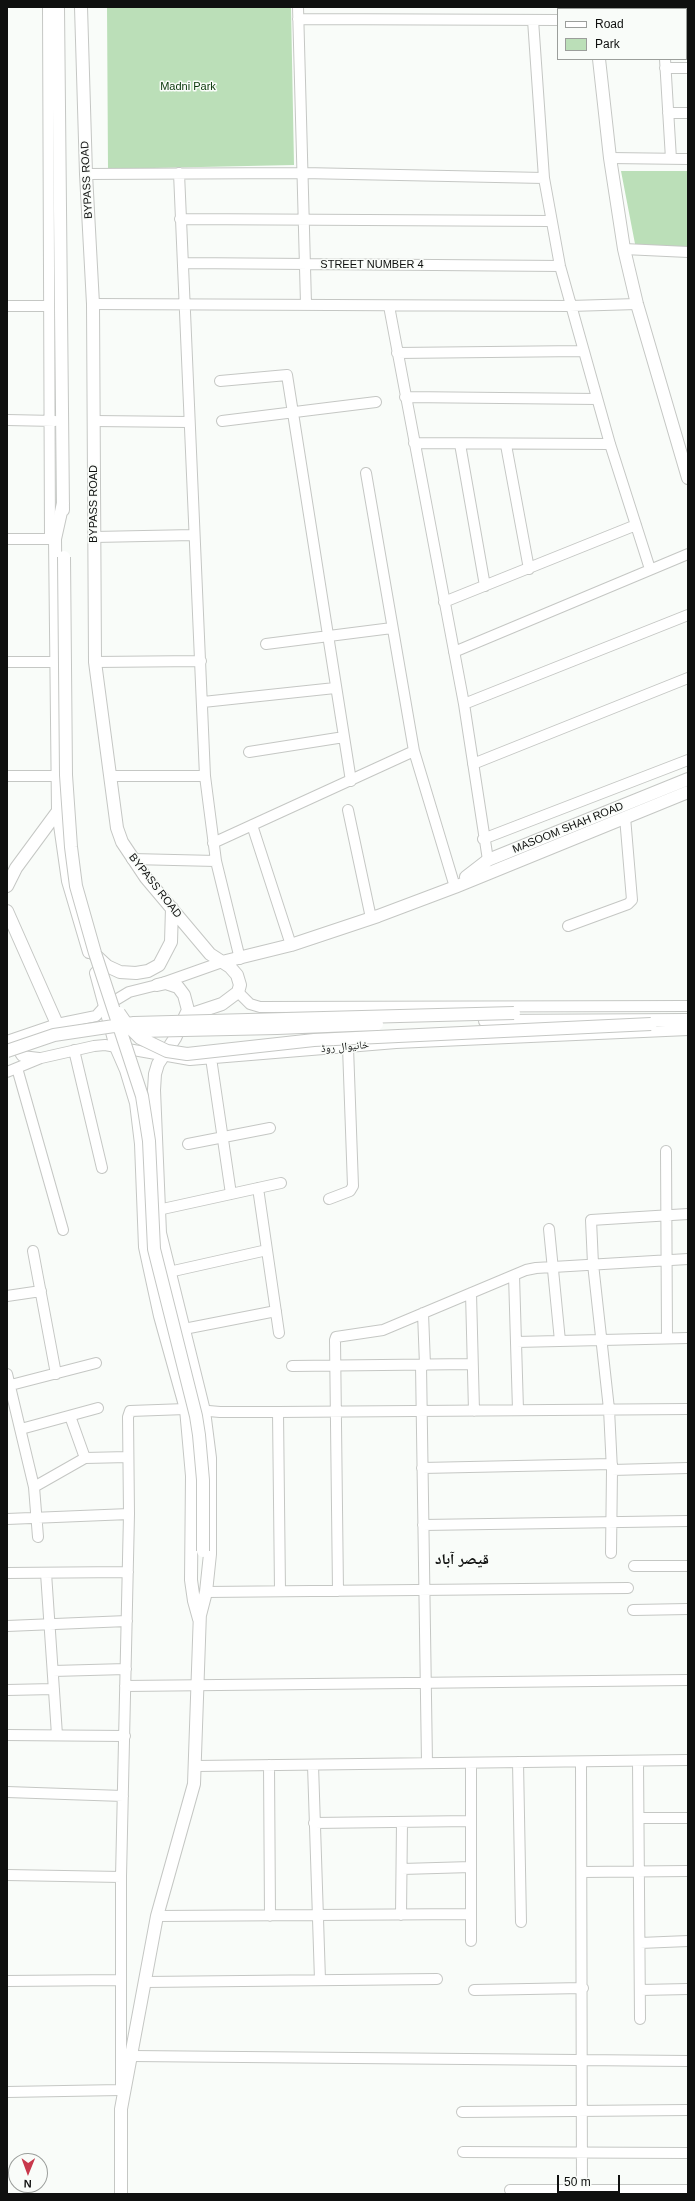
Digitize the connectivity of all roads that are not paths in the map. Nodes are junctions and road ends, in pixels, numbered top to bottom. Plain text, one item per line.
1 (48, 7) edge
2 (58, 7) edge
3 (81, 7) edge
4 (298, 7) edge
5 (298, 18) junction
6 (533, 20) junction
7 (557, 20) edge
8 (53, 44) junction
9 (599, 60) edge
10 (665, 63) edge
11 (688, 68) edge
12 (668, 113) junction
13 (688, 114) edge
14 (610, 158) junction
15 (671, 159) junction
16 (688, 159) edge
17 (179, 173) junction
18 (303, 173) junction
19 (86, 174) junction
20 (544, 178) junction
21 (180, 219) junction
22 (304, 219) junction
23 (550, 220) junction
24 (624, 249) junction
25 (688, 252) edge
26 (184, 263) junction
27 (305, 264) junction
28 (560, 266) junction
29 (93, 304) junction
30 (306, 304) junction
31 (637, 304) junction
32 (7, 306) edge
33 (49, 306) junction
34 (184, 306) junction
35 (389, 306) junction
36 (570, 306) junction
37 (582, 351) junction
38 (397, 353) junction
39 (220, 382) dead end
40 (405, 397) junction
41 (597, 399) junction
42 (376, 402) dead end
43 (292, 411) junction
44 (7, 420) edge
45 (56, 421) junction
46 (94, 421) junction
47 (222, 421) dead end
48 (189, 422) junction
49 (414, 443) junction
50 (460, 444) junction
51 (610, 444) junction
52 (506, 445) junction
53 (366, 473) dead end
54 (688, 478) edge
55 (63, 503) junction
56 (636, 525) junction
57 (194, 535) junction
58 (94, 537) junction
59 (7, 539) edge
60 (52, 539) junction
61 (688, 554) edge
62 (529, 569) junction
63 (650, 569) junction
64 (485, 586) junction
65 (444, 602) junction
66 (688, 615) edge
67 (392, 628) junction
68 (328, 636) junction
69 (266, 644) dead end
70 (454, 652) junction
71 (201, 661) junction
72 (7, 662) edge
73 (55, 662) junction
74 (95, 662) junction
75 (688, 678) edge
76 (335, 688) junction
77 (203, 702) junction
78 (464, 704) junction
79 (344, 737) junction
80 (414, 751) junction
81 (248, 752) dead end
82 (688, 760) edge
83 (474, 764) junction
84 (7, 776) edge
85 (56, 776) junction
86 (111, 776) junction
87 (205, 776) junction
88 (688, 780) edge
89 (351, 781) junction
90 (688, 792) edge
91 (58, 810) junction
92 (348, 810) dead end
93 (624, 817) junction
94 (252, 825) junction
95 (484, 839) junction
96 (213, 843) junction
97 (132, 860) junction
98 (488, 860) junction
99 (216, 861) junction
100 (11, 867) edge
101 (7, 886) edge
102 (454, 887) junction
103 (172, 908) junction
104 (7, 911) edge
105 (371, 918) junction
106 (568, 926) dead end
107 (291, 945) junction
108 (88, 948) junction
109 (240, 959) junction
110 (222, 962) junction
111 (157, 985) junction
112 (107, 992) junction
113 (238, 992) junction
114 (688, 1006) edge
115 (104, 1007) junction
116 (688, 1012) edge
117 (186, 1016) junction
118 (688, 1020) edge
119 (57, 1024) junction
120 (34, 1030) junction
121 (688, 1030) edge
122 (7, 1041) edge
123 (116, 1047) junction
124 (348, 1047) junction
125 (74, 1050) junction
126 (7, 1051) edge
127 (164, 1056) junction
128 (7, 1058) edge
129 (41, 1058) junction
130 (211, 1058) junction
131 (18, 1068) junction
132 (7, 1072) edge
133 (270, 1128) dead end
134 (224, 1137) junction
135 (188, 1144) dead end
136 (666, 1151) dead end
137 (102, 1168) dead end
138 (281, 1183) dead end
139 (258, 1188) junction
140 (231, 1194) junction
141 (329, 1198) dead end
142 (158, 1210) junction
143 (688, 1214) edge
144 (666, 1215) junction
145 (549, 1229) dead end
146 (63, 1230) dead end
147 (267, 1250) junction
148 (33, 1251) dead end
149 (688, 1259) edge
150 (666, 1260) junction
151 (593, 1264) junction
152 (553, 1266) junction
153 (169, 1272) junction
154 (514, 1275) junction
155 (41, 1291) junction
156 (471, 1293) junction
157 (7, 1296) edge
158 (276, 1311) junction
159 (423, 1313) junction
160 (184, 1329) junction
161 (279, 1333) dead end
162 (667, 1338) junction
163 (688, 1338) edge
164 (601, 1340) junction
165 (560, 1341) junction
166 (516, 1342) junction
167 (96, 1364) dead end
168 (472, 1364) junction
169 (335, 1365) junction
170 (423, 1365) junction
171 (292, 1366) dead end
172 (7, 1374) edge
173 (56, 1374) junction
174 (8, 1386) edge
175 (98, 1408) dead end
176 (186, 1409) junction
177 (609, 1409) junction
178 (688, 1409) edge
179 (518, 1410) junction
180 (204, 1411) junction
181 (422, 1411) junction
182 (474, 1411) junction
183 (278, 1412) junction
184 (337, 1412) junction
185 (70, 1416) junction
186 (21, 1429) junction
187 (128, 1457) junction
188 (85, 1458) junction
189 (612, 1467) junction
190 (422, 1468) junction
191 (688, 1468) edge
192 (34, 1487) junction
193 (129, 1514) junction
194 (36, 1516) junction
195 (7, 1519) edge
196 (688, 1520) edge
197 (611, 1522) junction
198 (423, 1525) junction
199 (38, 1537) dead end
200 (611, 1553) dead end
201 (634, 1566) dead end
202 (688, 1566) edge
203 (128, 1572) junction
204 (7, 1573) edge
205 (46, 1573) junction
206 (628, 1588) dead end
207 (424, 1590) junction
208 (280, 1591) junction
209 (338, 1591) junction
210 (206, 1592) junction
211 (633, 1610) dead end
212 (688, 1610) edge
213 (199, 1619) junction
214 (127, 1621) junction
215 (50, 1624) junction
216 (7, 1626) edge
217 (126, 1669) junction
218 (53, 1671) junction
219 (688, 1680) edge
220 (425, 1682) junction
221 (198, 1685) junction
222 (125, 1686) junction
223 (54, 1689) junction
224 (7, 1690) edge
225 (7, 1735) edge
226 (57, 1735) junction
227 (125, 1736) junction
228 (688, 1760) edge
229 (638, 1761) junction
230 (518, 1762) junction
231 (581, 1762) junction
232 (427, 1763) junction
233 (471, 1763) junction
234 (269, 1765) junction
235 (312, 1765) junction
236 (196, 1766) junction
237 (7, 1792) edge
238 (123, 1796) junction
239 (639, 1818) junction
240 (688, 1818) edge
241 (471, 1821) junction
242 (402, 1822) junction
243 (314, 1823) junction
244 (471, 1868) junction
245 (402, 1869) junction
246 (639, 1871) junction
247 (688, 1871) edge
248 (582, 1872) junction
249 (7, 1874) edge
250 (121, 1877) junction
251 (471, 1914) junction
252 (318, 1915) junction
253 (401, 1915) junction
254 (157, 1916) junction
255 (270, 1916) junction
256 (521, 1922) dead end
257 (471, 1941) dead end
258 (688, 1942) edge
259 (640, 1943) junction
260 (437, 1978) dead end
261 (121, 1980) junction
262 (320, 1980) junction
263 (7, 1981) edge
264 (145, 1982) junction
265 (583, 1988) junction
266 (688, 1989) edge
267 (474, 1990) dead end
268 (640, 1990) junction
269 (640, 2019) dead end
270 (132, 2056) junction
271 (581, 2061) junction
272 (688, 2061) edge
273 (121, 2090) junction
274 (7, 2092) edge
275 (121, 2109) junction
276 (688, 2110) edge
277 (462, 2112) dead end
278 (582, 2112) junction
279 (463, 2152) dead end
280 (582, 2153) junction
281 (688, 2153) edge
282 (510, 2190) dead end
283 (688, 2190) edge
284 (582, 2192) edge
285 (121, 2194) edge

1 - 8 street
2 - 8 main road
3 - 19 main road, BYPASS ROAD
4 - 5 street
5 - 6 street
5 - 18 street
6 - 7 street
6 - 20 street
8 - 33 street
8 - 45 main road
9 - 14 main road
10 - 11 street
10 - 12 street
12 - 13 street
12 - 15 street
14 - 15 street
14 - 24 main road
15 - 16 street
17 - 18 street
17 - 19 street
17 - 21 street
18 - 20 street
18 - 22 street
19 - 29 main road, BYPASS ROAD
20 - 23 street
21 - 22 street
21 - 26 street
22 - 23 street
22 - 27 street
23 - 28 street
24 - 25 street
24 - 31 main road
26 - 27 street, STREET NUMBER 4
26 - 34 street
27 - 28 street, STREET NUMBER 4
27 - 30 street
28 - 36 street
29 - 34 street
29 - 46 main road, BYPASS ROAD
30 - 34 street
30 - 35 street
31 - 36 street
31 - 54 main road
32 - 33 street
33 - 45 street
34 - 48 street
35 - 36 street
35 - 38 street
36 - 37 street
37 - 38 street
37 - 41 street
38 - 40 street
39 - 43 street
40 - 41 street
40 - 49 street
41 - 51 street
42 - 43 street
43 - 47 street
43 - 68 street
44 - 45 street
45 - 55 main road
45 - 60 street
46 - 48 street
46 - 58 main road, BYPASS ROAD
48 - 57 street
49 - 50 street
49 - 65 street
50 - 52 street
50 - 64 street
51 - 52 street
51 - 56 street
52 - 62 street
53 - 67 street
55 - 60 main road
55 - 112 main road, bridge
56 - 62 street
56 - 63 street
57 - 58 street
57 - 71 street
58 - 74 main road, BYPASS ROAD
59 - 60 street
60 - 73 main road
61 - 63 street
62 - 64 street
63 - 70 street
64 - 65 street
65 - 70 street
66 - 78 street
67 - 68 street
67 - 80 street
68 - 69 street
68 - 76 street
70 - 78 street
71 - 74 street
71 - 77 street
72 - 73 street
73 - 85 main road
74 - 86 main road, BYPASS ROAD
75 - 83 street
76 - 77 street
76 - 79 street
77 - 87 street
78 - 83 street
79 - 81 street
79 - 89 street
80 - 89 street
80 - 102 street
82 - 95 street
83 - 95 street
84 - 85 street
85 - 91 main road
86 - 87 street
86 - 97 main road, BYPASS ROAD
87 - 96 street
88 - 98 main road, MASOOM SHAH ROAD
89 - 94 street
90 - 93 main road, MASOOM SHAH ROAD
91 - 100 main road
91 - 108 main road
92 - 105 street
93 - 102 main road, MASOOM SHAH ROAD
93 - 106 street
94 - 96 street
94 - 107 street
95 - 98 street
96 - 99 street
97 - 99 street
97 - 103 main road, BYPASS ROAD
98 - 102 main road, MASOOM SHAH ROAD
99 - 109 street
100 - 101 main road
102 - 105 main road, MASOOM SHAH ROAD
103 - 108 main road
103 - 110 main road, BYPASS ROAD
104 - 119 main road
105 - 107 main road, MASOOM SHAH ROAD
107 - 109 main road, MASOOM SHAH ROAD
108 - 115 main road
109 - 110 main road, MASOOM SHAH ROAD
110 - 111 street
110 - 113 main road, BYPASS ROAD
111 - 115 street
111 - 117 main road
112 - 118 main road, bridge
112 - 213 main road, bridge
113 - 114 street
113 - 117 main road
115 - 119 street
115 - 123 main road
116 - 126 main road, bridge
117 - 127 main road
118 - 128 main road, خانیوال روڈ, bridge
119 - 120 street
120 - 122 street
120 - 129 street
121 - 124 street, خانیوال روڈ
123 - 125 street, خانیوال روڈ
123 - 127 street, خانیوال روڈ
123 - 176 main road
124 - 130 street, خانیوال روڈ
124 - 141 street
125 - 129 street, خانیوال روڈ
125 - 137 street
127 - 130 street, خانیوال روڈ
127 - 142 main road
129 - 131 street, خانیوال روڈ
130 - 134 street
131 - 132 street, خانیوال روڈ
131 - 146 street
133 - 134 street
134 - 135 street
134 - 140 street
136 - 144 street
138 - 139 street
139 - 140 street
139 - 147 street
140 - 142 street
142 - 153 main road
143 - 144 street
144 - 150 street
144 - 151 street
145 - 152 street
147 - 153 street
147 - 158 street
148 - 155 street
149 - 150 street
150 - 151 street
150 - 162 street
151 - 152 street
151 - 164 street
152 - 154 street
152 - 165 street
153 - 160 main road
154 - 156 street
154 - 166 street
155 - 157 street
155 - 173 street
156 - 159 street
156 - 168 street
158 - 160 street
158 - 161 street
159 - 169 street
159 - 170 street
160 - 180 main road
162 - 163 street
162 - 164 street
164 - 165 street
164 - 177 street
165 - 166 street
166 - 179 street
167 - 173 street
168 - 170 street
168 - 182 street
169 - 170 street
169 - 171 street
169 - 184 street
170 - 181 street
172 - 174 street
173 - 174 street
174 - 186 street
175 - 185 street
176 - 180 street
176 - 187 street
176 - 213 main road
177 - 178 street
177 - 179 street
177 - 189 street
179 - 182 street
180 - 183 street
180 - 210 main road
181 - 182 street
181 - 184 street
181 - 190 street
183 - 184 street
183 - 208 street
184 - 209 street
185 - 186 street
185 - 188 street
186 - 192 street
187 - 188 street
187 - 193 street
188 - 192 street
189 - 190 street
189 - 191 street
189 - 197 street
190 - 198 street
192 - 194 street
193 - 194 street
193 - 203 street
194 - 195 street
194 - 199 street
196 - 197 street
197 - 198 street
197 - 200 street
198 - 207 street
201 - 202 street
203 - 205 street
203 - 214 street
204 - 205 street
205 - 215 street
206 - 207 street
207 - 209 street
207 - 220 street
208 - 209 street
208 - 210 street
210 - 213 main road
211 - 212 street
213 - 221 main road
214 - 215 street
214 - 217 street
215 - 216 street
215 - 218 street
217 - 218 street
217 - 222 street
218 - 223 street
219 - 220 street
220 - 221 street
220 - 232 street
221 - 222 street
221 - 236 main road
222 - 227 street
223 - 224 street
223 - 226 street
225 - 226 street
226 - 227 street
227 - 238 street
228 - 229 street
229 - 231 street
229 - 239 street
230 - 231 street
230 - 233 street
230 - 256 street
231 - 248 street
232 - 233 street
232 - 235 street
233 - 241 street
234 - 235 street
234 - 236 street
234 - 255 street
235 - 243 street
236 - 254 main road
237 - 238 street
238 - 250 street
239 - 240 street
239 - 246 street
241 - 242 street
241 - 244 street
242 - 243 street
242 - 245 street
243 - 252 street
244 - 245 street
244 - 251 street
245 - 253 street
246 - 247 street
246 - 248 street
246 - 259 street
248 - 265 street
249 - 250 street
250 - 261 street
251 - 253 street
251 - 257 street
252 - 253 street
252 - 255 street
252 - 262 street
254 - 255 street
254 - 264 main road
258 - 259 street
259 - 268 street
260 - 262 street
261 - 263 street
261 - 273 street
262 - 264 street
264 - 270 main road
265 - 267 street
265 - 271 street
266 - 268 street
268 - 269 street
270 - 271 street
270 - 275 main road
271 - 272 street
271 - 278 street
273 - 274 street
273 - 275 street
275 - 285 main road
276 - 278 street
277 - 278 street
278 - 280 street
279 - 280 street
280 - 281 street
280 - 284 street
282 - 284 street
283 - 284 street

